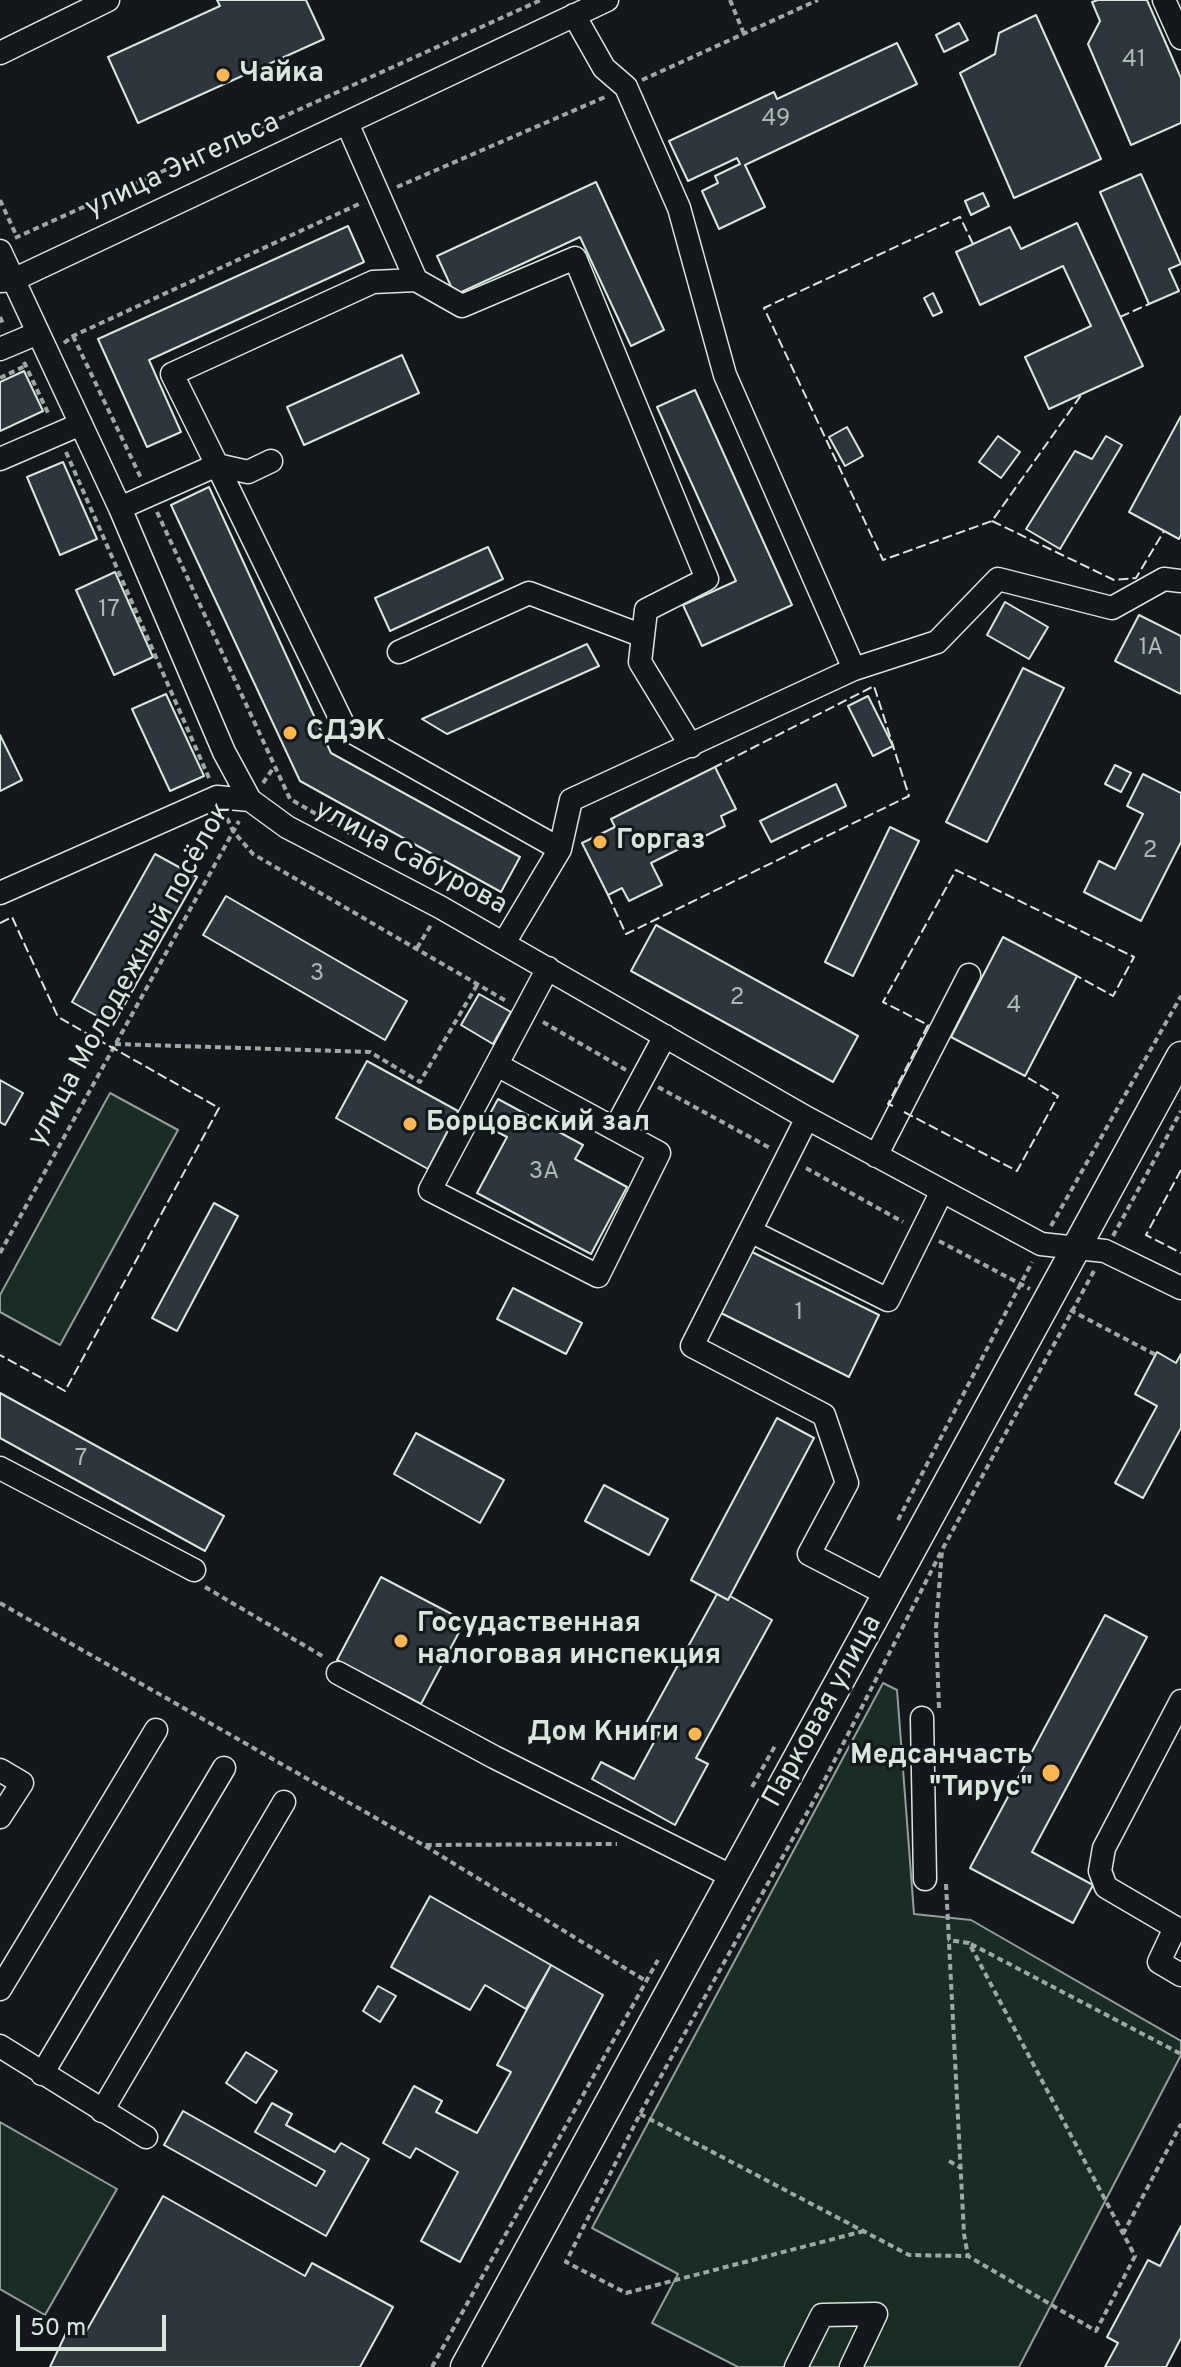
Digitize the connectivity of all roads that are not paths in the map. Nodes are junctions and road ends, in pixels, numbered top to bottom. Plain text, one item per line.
1 (108, 0) edge
2 (607, 0) edge
3 (1164, 0) edge
4 (574, 15) junction
5 (1181, 38) edge
6 (0, 53) edge
7 (347, 123) junction
8 (9, 243) edge
9 (416, 280) junction
10 (6, 281) edge
11 (38, 333) junction
12 (0, 349) edge
13 (81, 424) junction
14 (0, 459) edge
15 (271, 461) dead end
16 (217, 465) junction
17 (120, 508) junction
18 (1181, 581) edge
19 (643, 636) junction
20 (399, 652) dead end
21 (854, 669) junction
22 (691, 746) junction
23 (250, 800) junction
24 (560, 849) junction
25 (0, 893) edge
26 (504, 943) junction
27 (548, 968) junction
28 (969, 975) dead end
29 (665, 1036) junction
30 (1181, 1056) edge
31 (497, 1065) junction
32 (807, 1118) junction
33 (615, 1129) junction
34 (876, 1156) junction
35 (942, 1191) junction
36 (750, 1231) junction
37 (1075, 1250) junction
38 (1181, 1288) edge
39 (0, 1468) edge
40 (194, 1570) dead end
41 (888, 1595) junction
42 (338, 1673) dead end
43 (1181, 1701) edge
44 (931, 1720) road end
45 (156, 1730) dead end
46 (224, 1768) dead end
47 (0, 1770) edge
48 (284, 1802) dead end
49 (0, 1817) edge
50 (733, 1877) junction
51 (935, 1878) road end
52 (1178, 1930) edge
53 (1181, 1975) edge
54 (0, 1989) edge
55 (0, 2046) edge
56 (42, 2074) junction
57 (102, 2111) junction
58 (146, 2137) dead end
59 (465, 2367) edge
60 (796, 2367) edge
61 (804, 2367) edge
62 (851, 2367) edge

1 - 6 street
2 - 4 street, улица Энгельса
3 - 5 street
4 - 7 street, улица Энгельса
4 - 21 street
7 - 9 street
7 - 10 street, улица Энгельса
8 - 10 street, улица Сабурова
9 - 16 street
9 - 19 street
10 - 11 street, улица Сабурова
11 - 12 street
11 - 13 street, улица Сабурова
13 - 14 street
13 - 17 street, улица Сабурова
15 - 16 street
16 - 17 street
16 - 24 street
17 - 23 street, улица Сабурова
18 - 21 street
19 - 20 street
19 - 22 street
21 - 22 street
22 - 24 street
23 - 25 street
23 - 26 street, улица Сабурова
24 - 26 street
26 - 27 street, улица Сабурова
27 - 29 street, улица Сабурова
27 - 31 street
28 - 34 street
29 - 32 street, улица Сабурова
29 - 33 street
30 - 37 main road, Парковая улица
31 - 33 street
31 - 33 street
32 - 34 street, улица Сабурова
32 - 36 street
34 - 35 street, улица Сабурова
35 - 36 street
35 - 37 street, улица Сабурова
36 - 41 street
37 - 38 street, улица Сабурова
37 - 41 main road, Парковая улица
39 - 40 street
41 - 50 main road, Парковая улица
42 - 50 street
43 - 52 street
44 - 51 street
45 - 54 street
46 - 56 street
47 - 49 street
48 - 57 street
50 - 59 main road, Парковая улица
52 - 53 street
55 - 56 street
56 - 57 street
57 - 58 street
60 - 61 street
60 - 62 street

